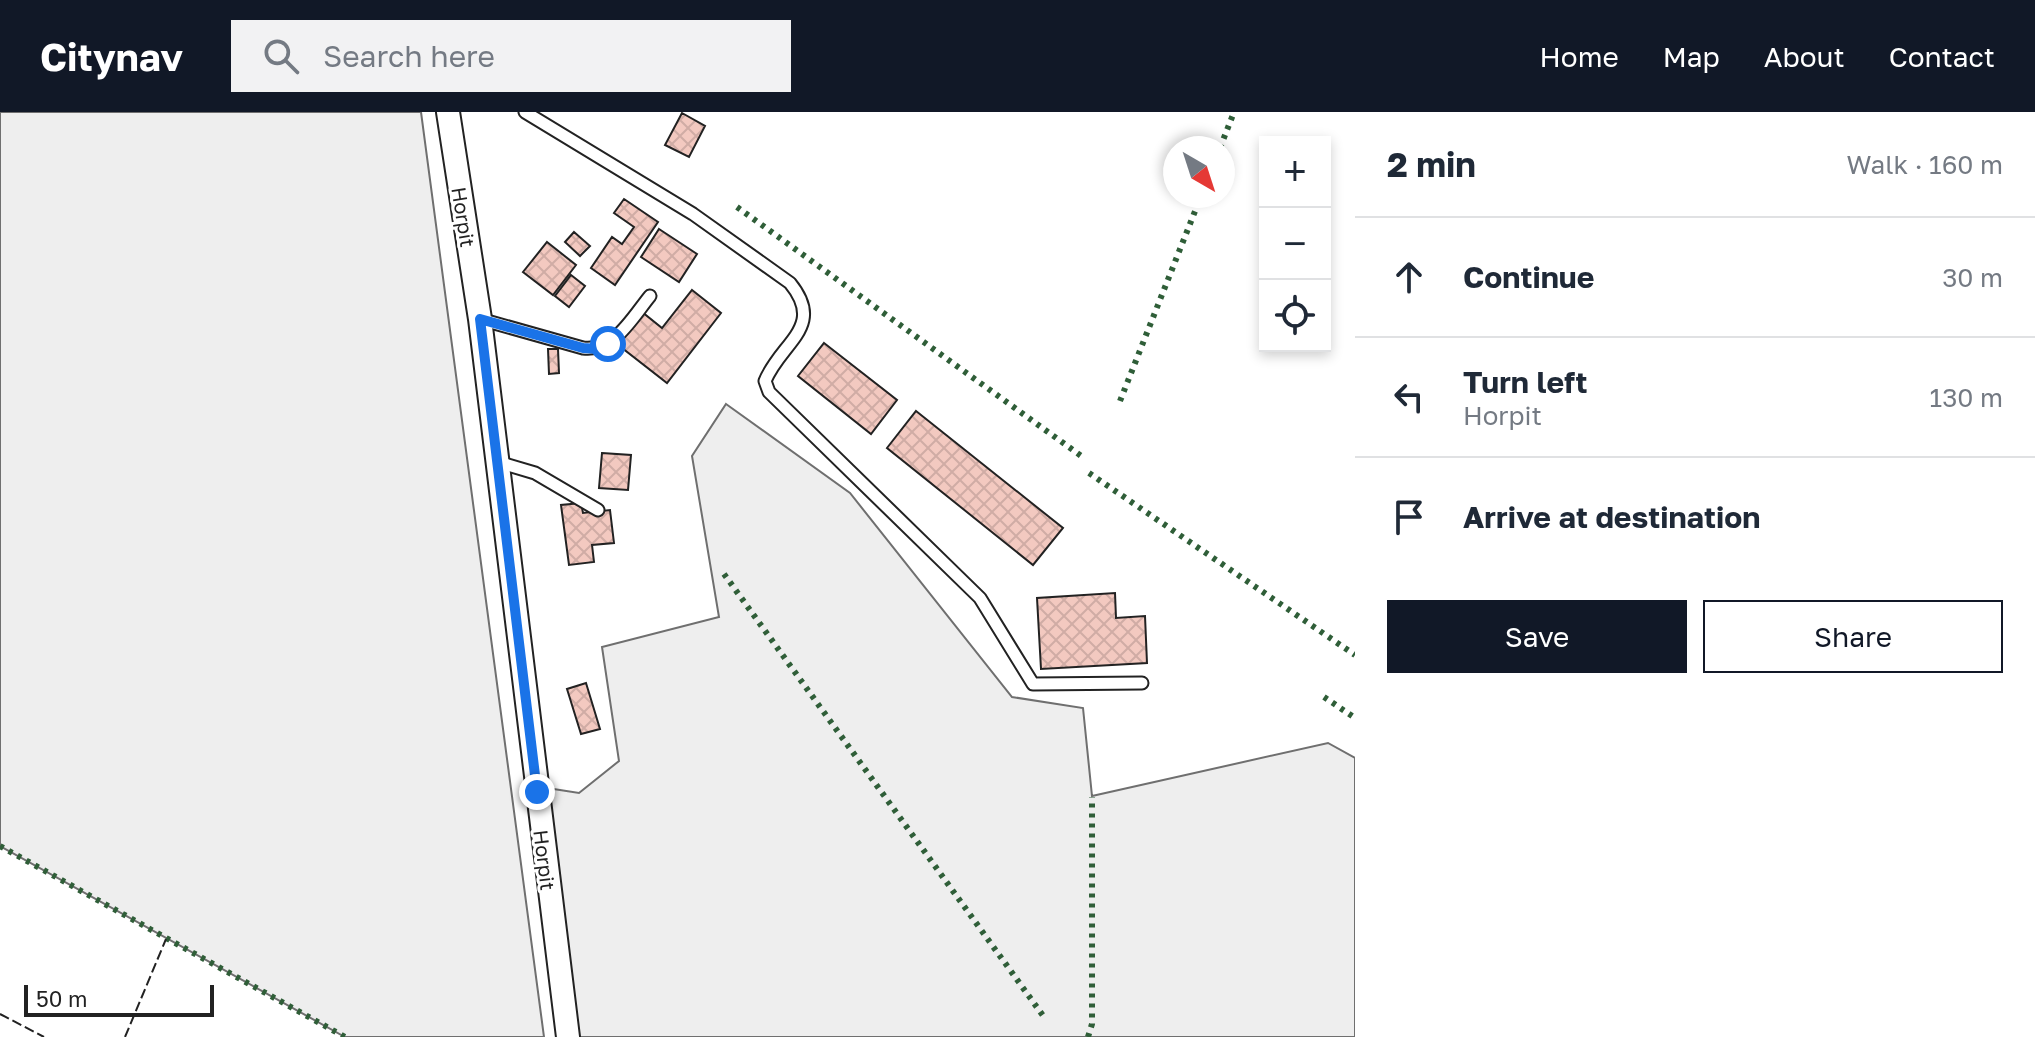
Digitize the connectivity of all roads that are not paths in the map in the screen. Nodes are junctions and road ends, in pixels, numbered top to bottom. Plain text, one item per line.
1 (448, 112) edge
2 (525, 112) edge
3 (650, 296) dead end
4 (480, 319) junction
5 (495, 461) junction
6 (598, 510) dead end
7 (1142, 683) dead end
8 (568, 1037) edge

1 - 4 street, Horpit
2 - 7 lane
3 - 4 lane
4 - 5 street, Horpit
5 - 6 lane
5 - 8 street, Horpit

